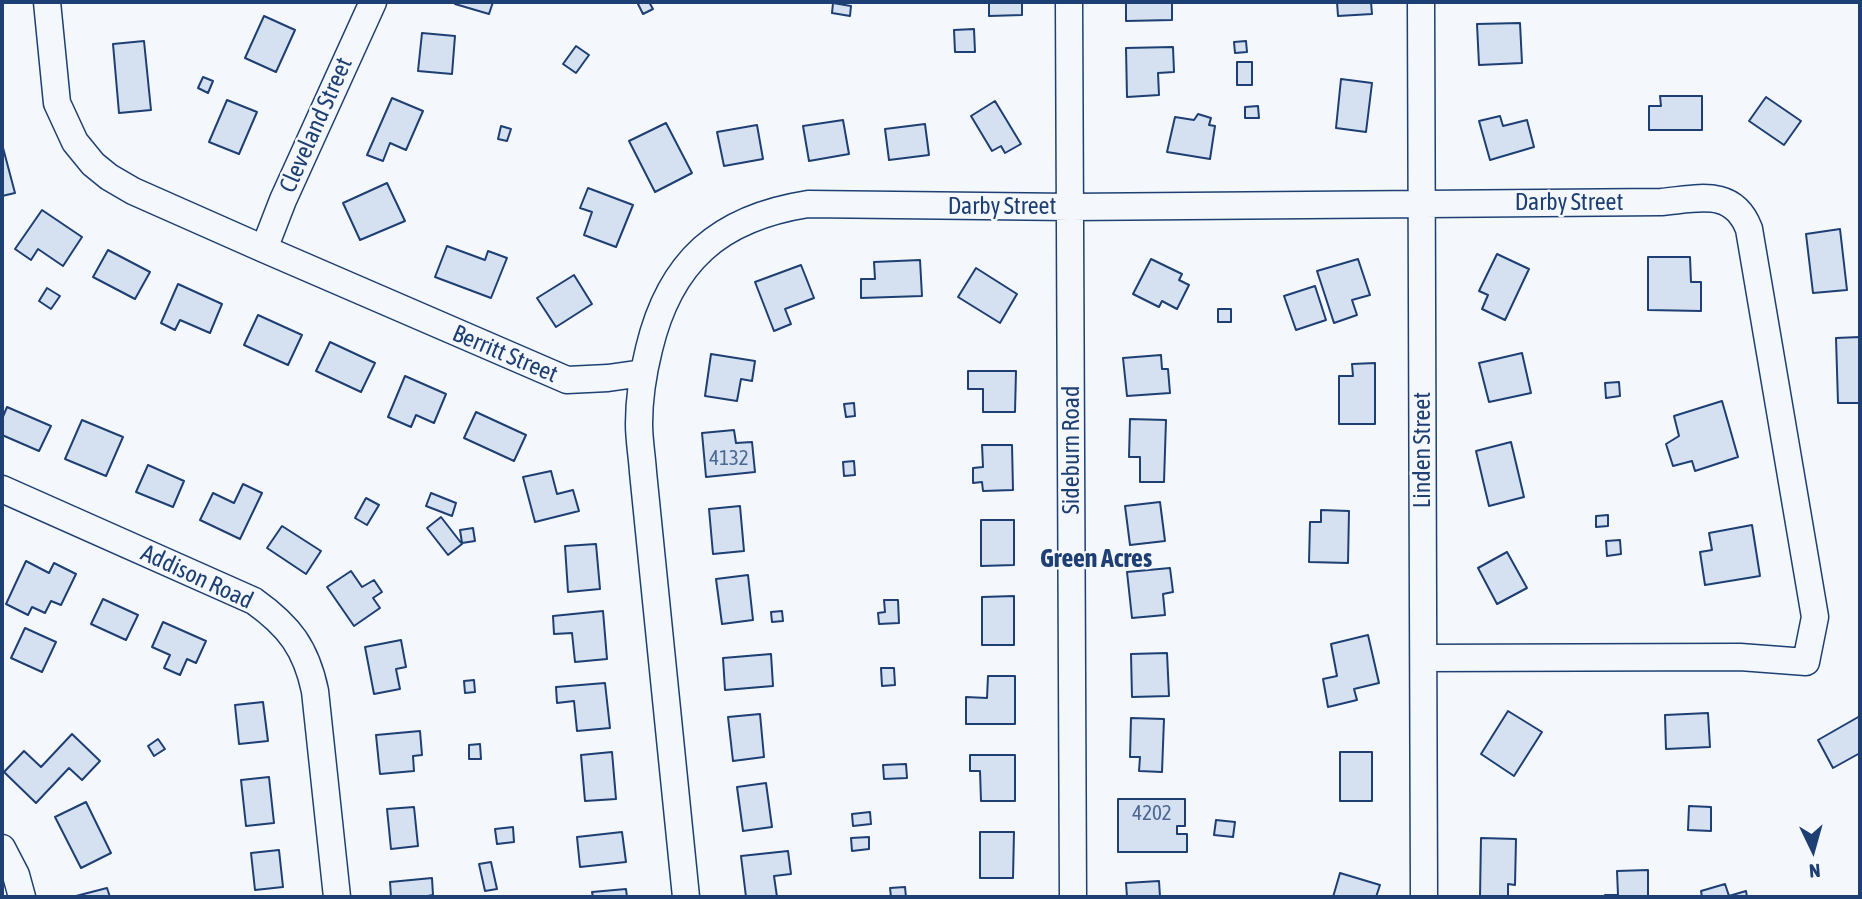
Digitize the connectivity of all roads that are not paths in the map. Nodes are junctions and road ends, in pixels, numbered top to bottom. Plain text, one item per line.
1 (47, 2) edge
2 (373, 2) edge
3 (1069, 2) edge
4 (1421, 2) edge
5 (1422, 202) junction
6 (1070, 207) junction
7 (264, 249) junction
8 (643, 373) junction
9 (2, 489) edge
10 (1424, 658) junction
11 (2, 848) edge
12 (22, 897) edge
13 (337, 897) edge
14 (686, 897) edge
15 (1073, 897) edge
16 (1424, 897) edge

1 - 7 street, Berritt Street
2 - 7 street, Cleveland Street
3 - 6 street, Sideburn Road
4 - 5 street, Linden Street
5 - 6 street, Darby Street
5 - 10 street, Linden Street
5 - 10 street, Darby Street
6 - 8 street, Darby Street
6 - 15 street, Sideburn Road
7 - 8 street, Berritt Street
8 - 14 street
9 - 13 street, Addison Road
10 - 16 street, Linden Street
11 - 12 street

